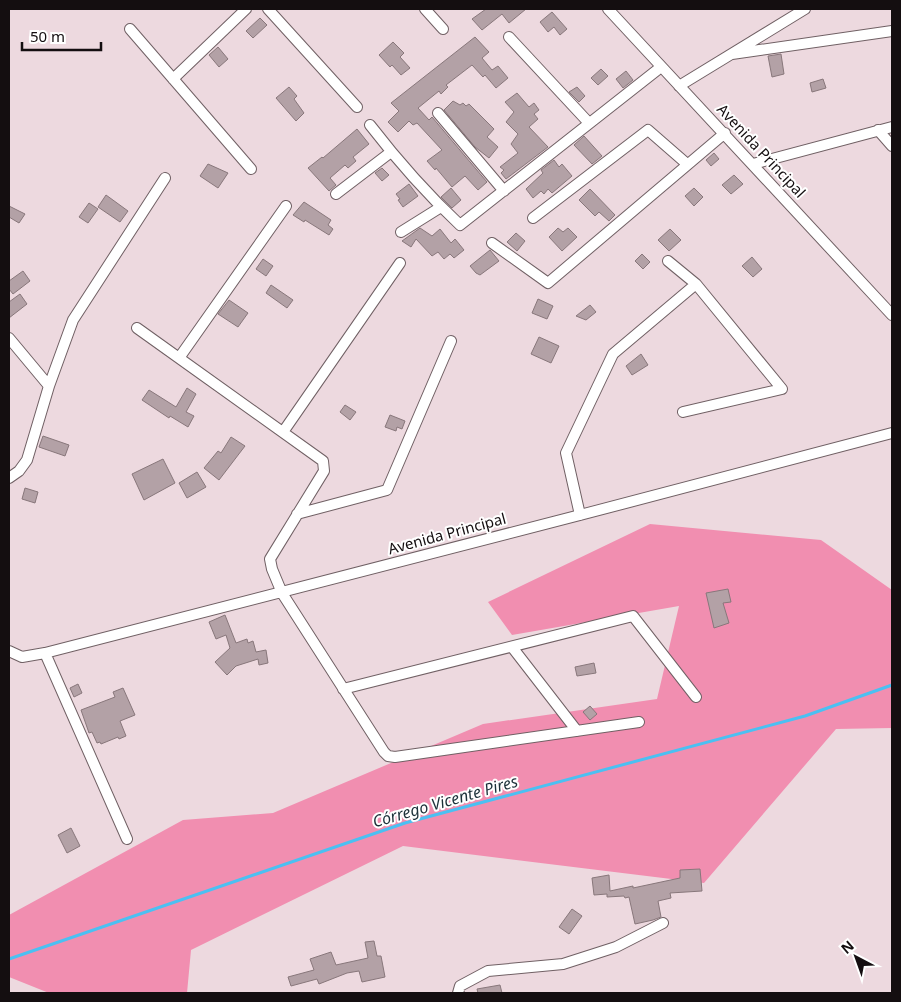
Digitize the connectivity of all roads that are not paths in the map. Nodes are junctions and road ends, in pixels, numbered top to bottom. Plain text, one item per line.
1 (246, 9) edge
2 (268, 9) edge
3 (425, 9) edge
4 (805, 9) edge
5 (610, 10) edge
6 (130, 29) dead end
7 (443, 29) dead end
8 (892, 31) edge
9 (509, 37) dead end
10 (732, 54) junction
11 (661, 67) junction
12 (173, 79) junction
13 (679, 86) junction
14 (357, 106) dead end
15 (438, 114) dead end
16 (589, 123) junction
17 (370, 125) dead end
18 (892, 126) edge
19 (878, 130) junction
20 (725, 133) junction
21 (892, 146) edge
22 (391, 152) junction
23 (687, 164) junction
24 (753, 164) junction
25 (251, 169) dead end
26 (165, 178) dead end
27 (504, 191) junction
28 (336, 194) dead end
29 (286, 206) dead end
30 (441, 207) junction
31 (533, 218) dead end
32 (401, 232) dead end
33 (492, 243) dead end
34 (668, 261) dead end
35 (400, 263) dead end
36 (696, 284) junction
37 (892, 315) edge
38 (137, 328) dead end
39 (9, 338) edge
40 (451, 341) dead end
41 (179, 358) junction
42 (49, 386) junction
43 (683, 412) dead end
44 (283, 432) junction
45 (892, 433) edge
46 (9, 478) edge
47 (298, 514) junction
48 (580, 515) junction
49 (282, 593) junction
50 (512, 647) junction
51 (9, 651) edge
52 (45, 653) junction
53 (343, 689) junction
54 (696, 697) dead end
55 (639, 722) dead end
56 (577, 731) junction
57 (128, 839) dead end
58 (663, 923) dead end
59 (458, 993) edge

1 - 12 street
2 - 14 street
3 - 7 street
4 - 10 street
5 - 11 street, Avenida Principal
6 - 12 street
8 - 10 street
9 - 16 street
10 - 13 street
11 - 13 street, Avenida Principal
11 - 16 street
12 - 25 street
13 - 20 street, Avenida Principal
15 - 27 street
16 - 27 street
17 - 22 street
18 - 19 street
19 - 21 street
19 - 24 street
20 - 23 street
20 - 24 street, Avenida Principal
22 - 28 street
22 - 30 street
23 - 31 street
23 - 33 street
24 - 37 street, Avenida Principal
26 - 42 street
27 - 30 street
29 - 41 street
30 - 32 street
34 - 36 street
35 - 44 street
36 - 43 street
36 - 48 street
38 - 41 street
39 - 42 street
40 - 47 street
41 - 44 street
42 - 46 street
44 - 47 street
45 - 48 street, Avenida Principal
47 - 49 street
48 - 49 street, Avenida Principal
49 - 52 street, Avenida Principal
49 - 53 street
50 - 53 street
50 - 54 street
50 - 56 street
51 - 52 street, Avenida Principal
52 - 57 street
53 - 56 street
55 - 56 street
58 - 59 street

